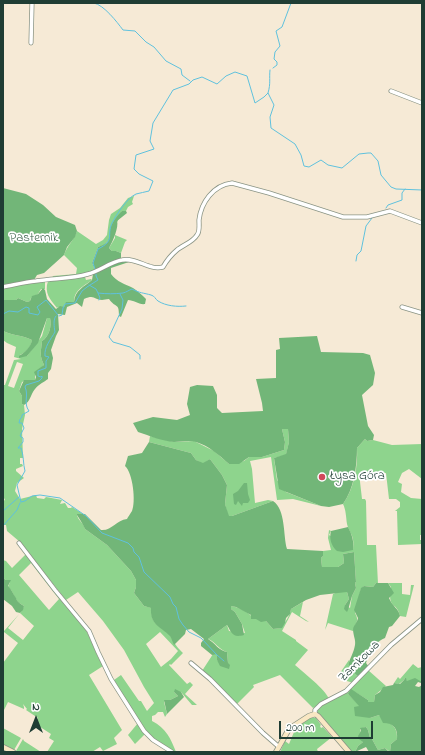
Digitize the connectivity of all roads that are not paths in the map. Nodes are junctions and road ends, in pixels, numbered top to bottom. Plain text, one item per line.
1 (32, 3) edge
2 (31, 44) dead end
3 (391, 91) dead end
4 (422, 103) edge
5 (422, 223) edge
6 (3, 286) edge
7 (402, 307) dead end
8 (422, 313) edge
9 (19, 543) dead end
10 (422, 619) edge
11 (192, 663) dead end
12 (314, 714) junction
13 (3, 747) edge
14 (278, 750) edge
15 (13, 752) edge
16 (172, 752) edge
17 (348, 752) edge

1 - 2 street
3 - 4 street
5 - 6 street
7 - 8 street
9 - 16 street
10 - 12 street, Zamkowa
11 - 14 street
12 - 14 street
12 - 17 street
13 - 15 street

